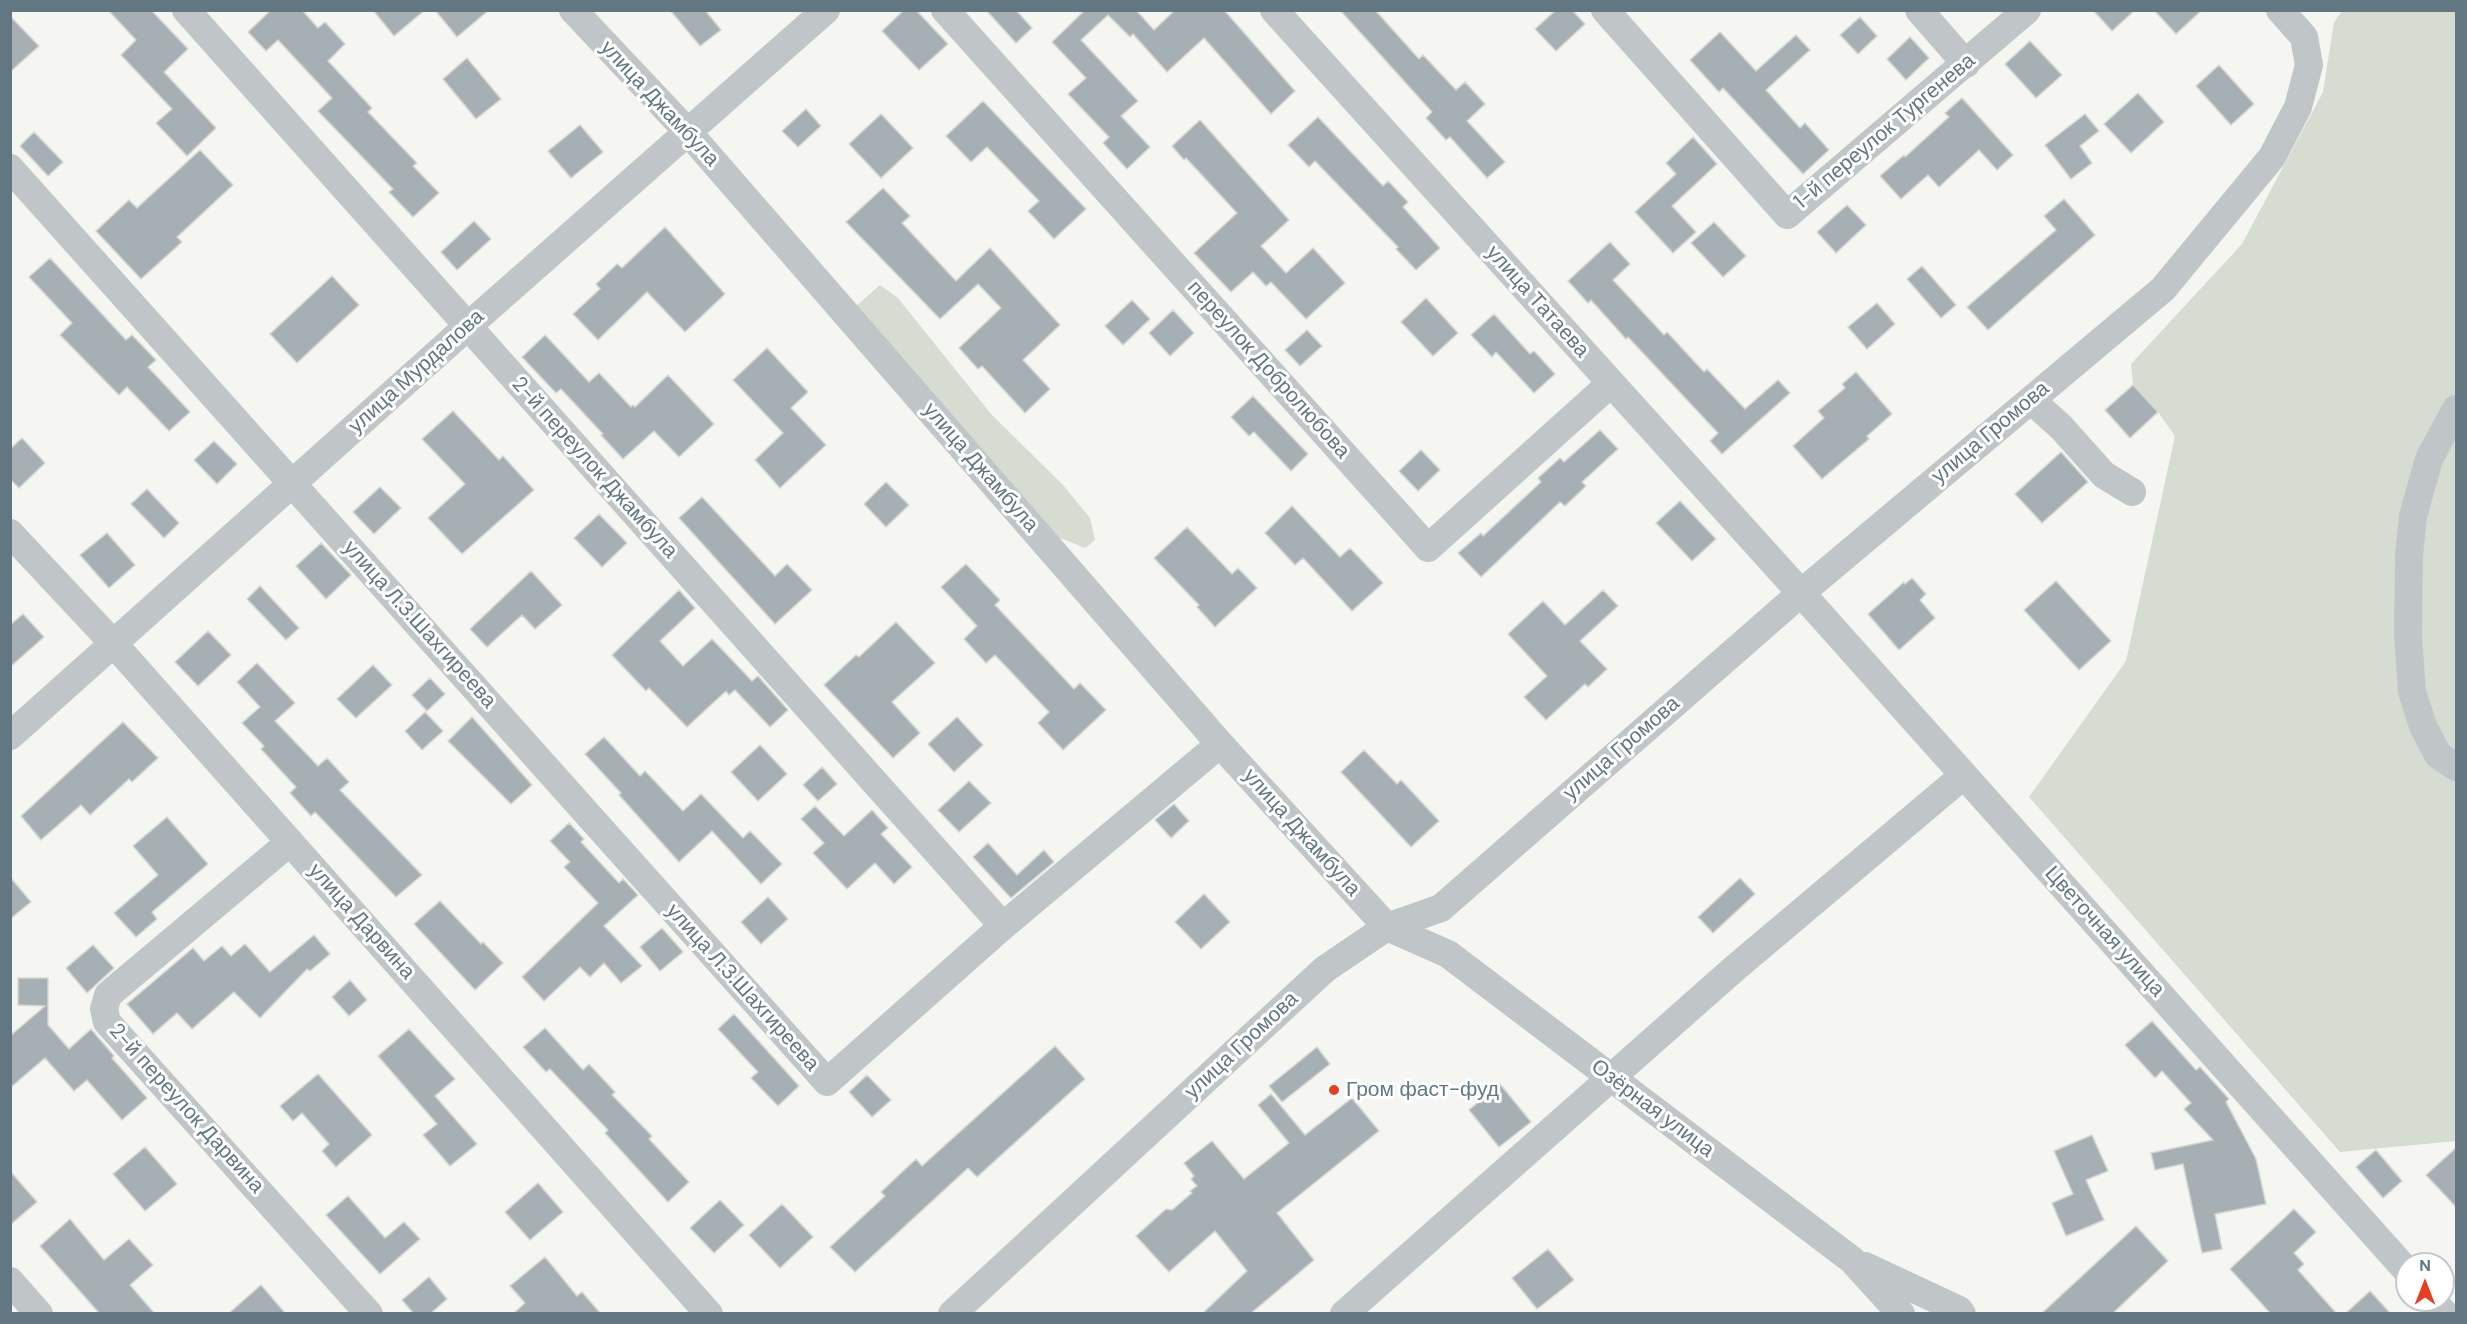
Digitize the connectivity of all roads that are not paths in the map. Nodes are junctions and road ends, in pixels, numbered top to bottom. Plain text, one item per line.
1 (186, 10) edge
2 (573, 10) edge
3 (826, 10) edge
4 (945, 10) edge
5 (1274, 10) edge
6 (1605, 10) edge
7 (1919, 10) edge
8 (2027, 10) edge
9 (2280, 10) edge
10 (1966, 64) junction
11 (687, 131) junction
12 (10, 168) edge
13 (468, 326) junction
14 (1610, 384) junction
15 (2031, 400) junction
16 (2457, 409) edge
17 (293, 484) junction
18 (2132, 492) dead end
19 (10, 532) edge
20 (1801, 593) junction
21 (112, 643) junction
22 (10, 736) edge
23 (1220, 744) junction
24 (2457, 767) edge
25 (1964, 775) junction
26 (290, 842) junction
27 (1003, 926) junction
28 (1387, 927) junction
29 (1611, 1077) junction
30 (2395, 1258) edge
31 (1852, 1260) junction
32 (10, 1281) edge
33 (39, 1314) edge
34 (369, 1314) edge
35 (709, 1314) edge
36 (952, 1314) edge
37 (1344, 1314) edge
38 (1901, 1314) edge
39 (1962, 1314) edge

1 - 13 street, 2-й переулок Джамбула
2 - 11 street, улица Джамбула
3 - 11 street, улица Мурдалова
4 - 14 street, переулок Добролюбова
5 - 14 street, улица Татаева
6 - 10 street, 1-й переулок Тургенева
7 - 10 street
8 - 10 street, 1-й переулок Тургенева
9 - 15 street, улица Громова
11 - 13 street, улица Мурдалова
11 - 23 street, улица Джамбула
12 - 17 street, улица Л.З.Шахгиреева
13 - 17 street, улица Мурдалова
13 - 27 street, 2-й переулок Джамбула
14 - 20 street, улица Татаева
15 - 18 street
15 - 20 street, улица Громова
16 - 24 street
17 - 21 street, улица Мурдалова
17 - 27 street, улица Л.З.Шахгиреева
19 - 21 street, улица Дарвина
20 - 25 street, Цветочная улица
20 - 28 street, улица Громова
21 - 22 street, улица Мурдалова
21 - 26 street, улица Дарвина
23 - 27 street
23 - 28 street, улица Джамбула
25 - 29 street
25 - 30 street, Цветочная улица
26 - 34 street, 2-й переулок Дарвина
26 - 35 street, улица Дарвина
28 - 29 street, Озёрная улица
28 - 36 street, улица Громова
29 - 31 street, Озёрная улица
29 - 37 street
31 - 38 street, Озёрная улица
31 - 39 street
32 - 33 street

